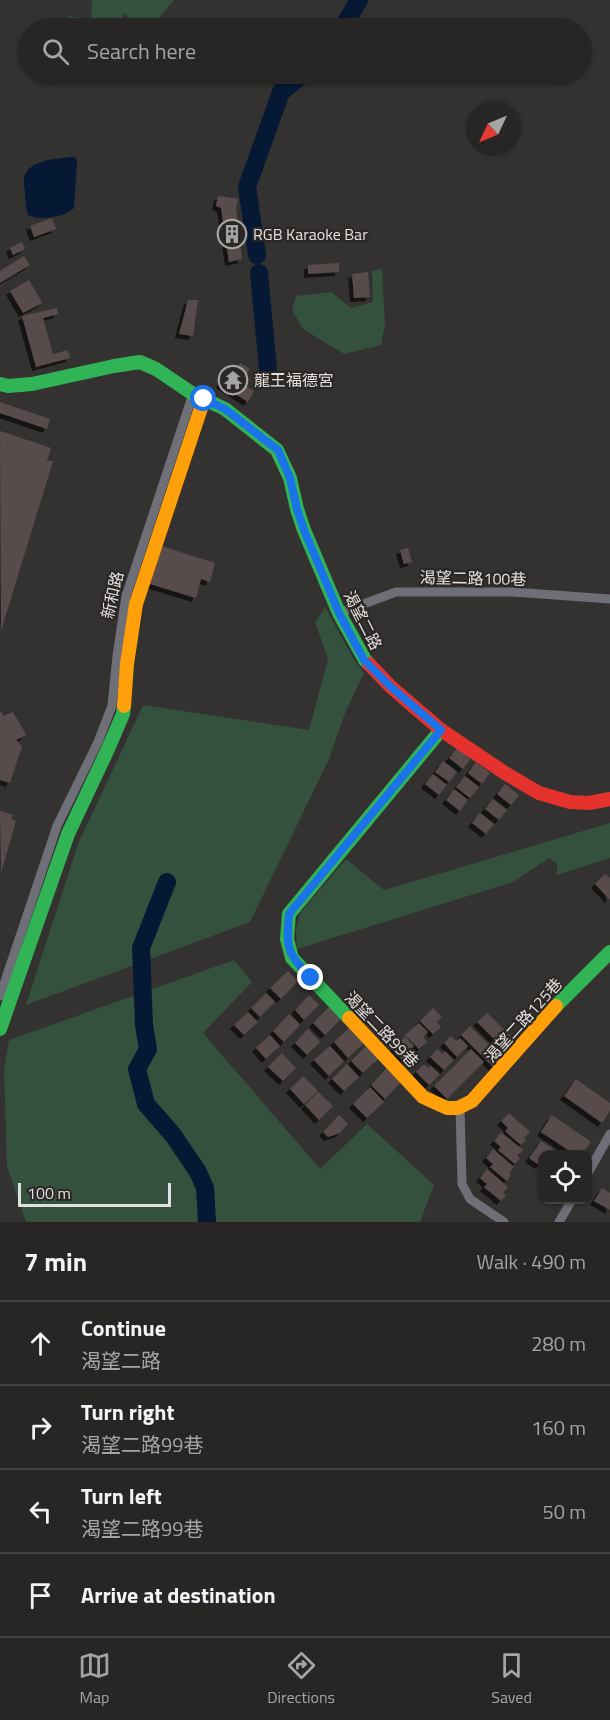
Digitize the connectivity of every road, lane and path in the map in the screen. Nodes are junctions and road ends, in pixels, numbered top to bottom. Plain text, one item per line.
1 (0, 384) edge
2 (199, 397) junction
3 (610, 599) edge
4 (339, 613) junction
5 (441, 730) junction
6 (610, 799) edge
7 (610, 952) edge
8 (0, 996) edge
9 (0, 1029) edge
10 (460, 1108) junction
11 (610, 1134) edge
12 (592, 1166) edge
13 (570, 1204) edge
14 (504, 1222) edge
15 (559, 1222) edge

1 - 2 street
2 - 4 street, 渴望二路
2 - 8 street, 新和路
2 - 9 street, 新和路
3 - 4 street, 渴望二路100巷
4 - 5 street, 渴望二路
5 - 6 street, 渴望二路
5 - 10 street, 渴望二路99巷
7 - 10 street, 渴望二路125巷
10 - 14 street
11 - 12 street
13 - 15 street

